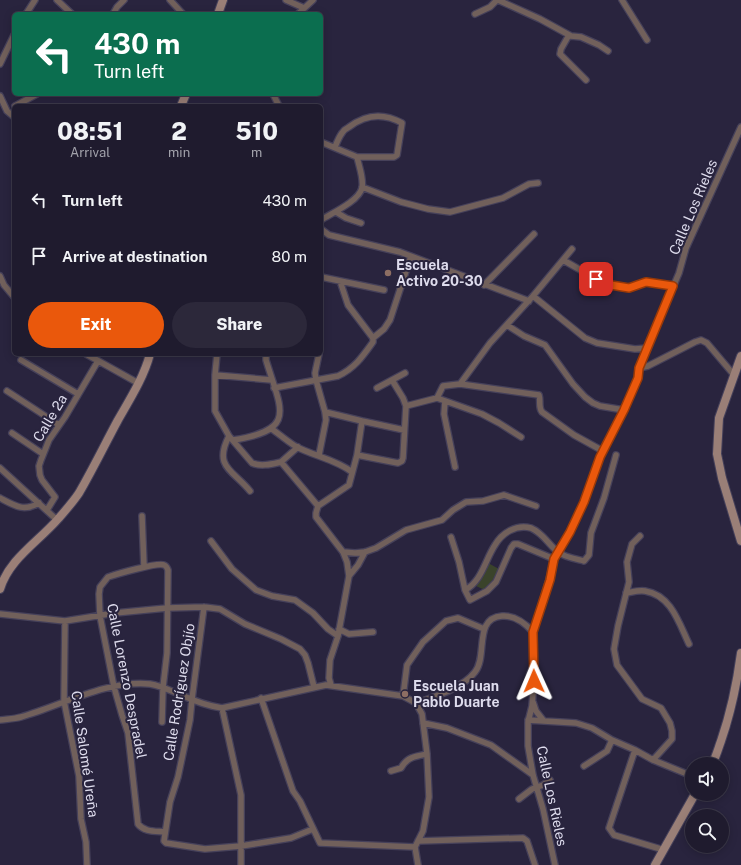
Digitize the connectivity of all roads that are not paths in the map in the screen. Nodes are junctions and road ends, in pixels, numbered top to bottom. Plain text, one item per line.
1 (35, 0) edge
2 (57, 0) edge
3 (124, 0) edge
4 (170, 0) edge
5 (223, 0) edge
6 (286, 0) edge
7 (313, 0) edge
8 (498, 0) edge
9 (622, 0) edge
10 (304, 8) junction
11 (27, 12) edge
12 (70, 12) edge
13 (114, 12) edge
14 (180, 12) edge
15 (219, 12) edge
16 (300, 12) edge
17 (475, 14) dead end
18 (569, 34) junction
19 (12, 39) edge
20 (647, 40) dead end
21 (608, 51) dead end
22 (0, 64) edge
23 (586, 80) dead end
24 (0, 96) edge
25 (33, 96) edge
26 (19, 104) edge
27 (2, 105) edge
28 (12, 108) edge
29 (7, 110) junction
30 (12, 115) edge
31 (741, 127) edge
32 (323, 143) edge
33 (335, 147) junction
34 (358, 157) junction
35 (538, 183) dead end
36 (362, 187) junction
37 (336, 212) junction
38 (323, 219) edge
39 (361, 223) dead end
40 (323, 230) edge
41 (534, 234) dead end
42 (572, 248) dead end
43 (411, 256) junction
44 (563, 260) junction
45 (0, 276) edge
46 (323, 277) edge
47 (340, 281) junction
48 (484, 285) junction
49 (673, 286) junction
50 (384, 290) dead end
51 (12, 295) edge
52 (533, 296) junction
53 (529, 301) junction
54 (507, 325) junction
55 (373, 338) junction
56 (648, 348) junction
57 (89, 356) edge
58 (149, 356) edge
59 (217, 356) edge
60 (266, 356) edge
61 (319, 356) edge
62 (741, 356) edge
63 (21, 360) dead end
64 (98, 361) junction
65 (639, 368) junction
66 (405, 373) dead end
67 (215, 375) junction
68 (734, 375) junction
69 (272, 380) junction
70 (316, 380) junction
71 (392, 380) junction
72 (138, 383) junction
73 (460, 384) junction
74 (274, 388) junction
75 (376, 388) dead end
76 (7, 391) dead end
77 (78, 394) junction
78 (437, 398) junction
79 (445, 401) junction
80 (406, 406) junction
81 (624, 410) junction
82 (325, 412) junction
83 (362, 421) junction
84 (60, 425) junction
85 (272, 429) junction
86 (404, 430) junction
87 (12, 433) dead end
88 (520, 437) dead end
89 (231, 438) junction
90 (298, 447) junction
91 (603, 451) junction
92 (42, 454) junction
93 (357, 455) junction
94 (616, 455) dead end
95 (320, 456) junction
96 (281, 462) junction
97 (455, 467) dead end
98 (0, 468) edge
99 (352, 472) junction
100 (250, 491) dead end
101 (0, 498) edge
102 (39, 503) junction
103 (318, 506) junction
104 (536, 506) dead end
105 (47, 510) junction
106 (142, 516) dead end
107 (57, 520) junction
108 (640, 536) dead end
109 (451, 537) dead end
110 (211, 541) dead end
111 (741, 541) edge
112 (343, 552) junction
113 (365, 552) junction
114 (558, 552) junction
115 (554, 559) junction
116 (144, 567) junction
117 (348, 576) junction
118 (0, 589) edge
119 (466, 590) junction
120 (626, 593) junction
121 (167, 608) junction
122 (204, 608) junction
123 (0, 614) edge
124 (100, 616) junction
125 (65, 621) junction
126 (484, 628) junction
127 (339, 629) junction
128 (373, 632) dead end
129 (533, 632) junction
130 (338, 636) junction
131 (689, 644) dead end
132 (741, 653) edge
133 (331, 685) junction
134 (114, 687) junction
135 (163, 687) junction
136 (314, 687) junction
137 (403, 696) junction
138 (261, 698) junction
139 (192, 699) junction
140 (532, 700) junction
141 (64, 701) junction
142 (416, 703) junction
143 (222, 708) junction
144 (0, 720) edge
145 (528, 720) junction
146 (543, 720) junction
147 (162, 722) dead end
148 (423, 723) junction
149 (612, 740) junction
150 (635, 750) junction
151 (427, 754) junction
152 (715, 757) edge
153 (652, 760) junction
154 (584, 766) dead end
155 (391, 771) dead end
156 (685, 773) edge
157 (533, 775) junction
158 (550, 780) dead end
159 (536, 788) junction
160 (519, 799) dead end
161 (691, 801) edge
162 (313, 829) junction
163 (165, 832) junction
164 (417, 844) junction
165 (241, 846) junction
166 (664, 850) junction
167 (87, 865) edge
168 (241, 865) edge
169 (418, 865) edge
170 (535, 865) edge
171 (555, 865) edge
172 (655, 865) edge

1 - 11 street
2 - 12 street
3 - 13 street
4 - 14 street
5 - 15 street
6 - 10 street
7 - 10 street
8 - 17 street
8 - 18 street
9 - 20 street
10 - 16 street
18 - 21 street
18 - 23 street
19 - 22 street
24 - 27 street
25 - 26 street
27 - 29 street
28 - 29 street
29 - 30 street
31 - 49 street, Calle Los Rieles
32 - 33 street
33 - 34 street
33 - 34 street
34 - 36 street
35 - 36 street
36 - 37 street
37 - 38 street
37 - 39 street
40 - 43 street
41 - 48 street
42 - 44 street
43 - 48 street
43 - 55 street
44 - 49 street
44 - 52 street
45 - 51 street
46 - 47 street
47 - 50 street
47 - 55 street
48 - 53 street
49 - 56 street, Calle Los Rieles
52 - 53 street
52 - 56 street
53 - 54 street
54 - 73 street
54 - 81 street
55 - 70 street
56 - 65 street, Calle Los Rieles
57 - 64 street
58 - 72 street
59 - 67 street
60 - 69 street
61 - 70 street
62 - 68 street
63 - 77 street
64 - 72 street
64 - 77 street, Calle 2a
65 - 68 street
65 - 81 street, Calle Los Rieles
66 - 71 street
67 - 69 street
67 - 89 street
68 - 111 street
69 - 74 street
70 - 74 street
70 - 82 street
71 - 75 street
71 - 80 street
72 - 107 street
73 - 78 street
73 - 91 street
74 - 85 street
76 - 84 street
77 - 84 street, Calle 2a
78 - 79 street
78 - 80 street
79 - 88 street
79 - 97 street
80 - 86 street
81 - 91 street, Calle Los Rieles
82 - 83 street
82 - 95 street
83 - 86 street
83 - 93 street
84 - 92 street, Calle 2a
85 - 89 street
85 - 90 street
86 - 93 street
87 - 92 street
89 - 96 street
89 - 100 street
90 - 95 street
90 - 96 street
91 - 114 street, Calle Los Rieles
92 - 105 street, Calle 2a
93 - 99 street
94 - 114 street
95 - 99 street
96 - 103 street
98 - 102 street
99 - 103 street
101 - 102 street
102 - 105 street
103 - 112 street
104 - 113 street
105 - 107 street
106 - 116 street
107 - 118 street
108 - 120 street
109 - 119 street
110 - 130 street
112 - 113 street
112 - 117 street
113 - 117 street
114 - 115 street, Calle Los Rieles
114 - 119 street
115 - 119 street
115 - 129 street, Calle Los Rieles
116 - 121 street, Calle Lorenzo Despradel
116 - 124 street, Calle Lorenzo Despradel
117 - 127 street
120 - 131 street
120 - 153 street
121 - 122 street
121 - 124 street
121 - 135 street
122 - 136 street
122 - 139 street, Calle Rodríguez Objío
123 - 125 street
124 - 125 street
124 - 134 street, Calle Lorenzo Despradel
125 - 141 street, Calle Salomé Ureña
126 - 129 street
126 - 137 street
126 - 142 street
127 - 128 street
127 - 130 street
129 - 140 street, Calle Los Rieles
130 - 133 street
132 - 152 street
133 - 136 street
133 - 137 street
134 - 135 street
134 - 141 street
134 - 163 street, Calle Lorenzo Despradel
135 - 139 street
135 - 147 street
136 - 138 street
137 - 142 street
138 - 143 street
138 - 162 street
139 - 143 street
139 - 163 street, Calle Rodríguez Objío
140 - 145 street, Calle Los Rieles
140 - 146 street
141 - 144 street
141 - 167 street, Calle Salomé Ureña
142 - 148 street
143 - 165 street
145 - 146 street
145 - 157 street, Calle Los Rieles
146 - 149 street
148 - 151 street
148 - 157 street
149 - 150 street
149 - 154 street
150 - 153 street
150 - 166 street
151 - 155 street
151 - 164 street
153 - 156 street
157 - 159 street, Calle Los Rieles
158 - 159 street
159 - 160 street
159 - 171 street, Calle Los Rieles
161 - 166 street
162 - 164 street
162 - 165 street
163 - 165 street
164 - 169 street
164 - 170 street
165 - 168 street
166 - 172 street

